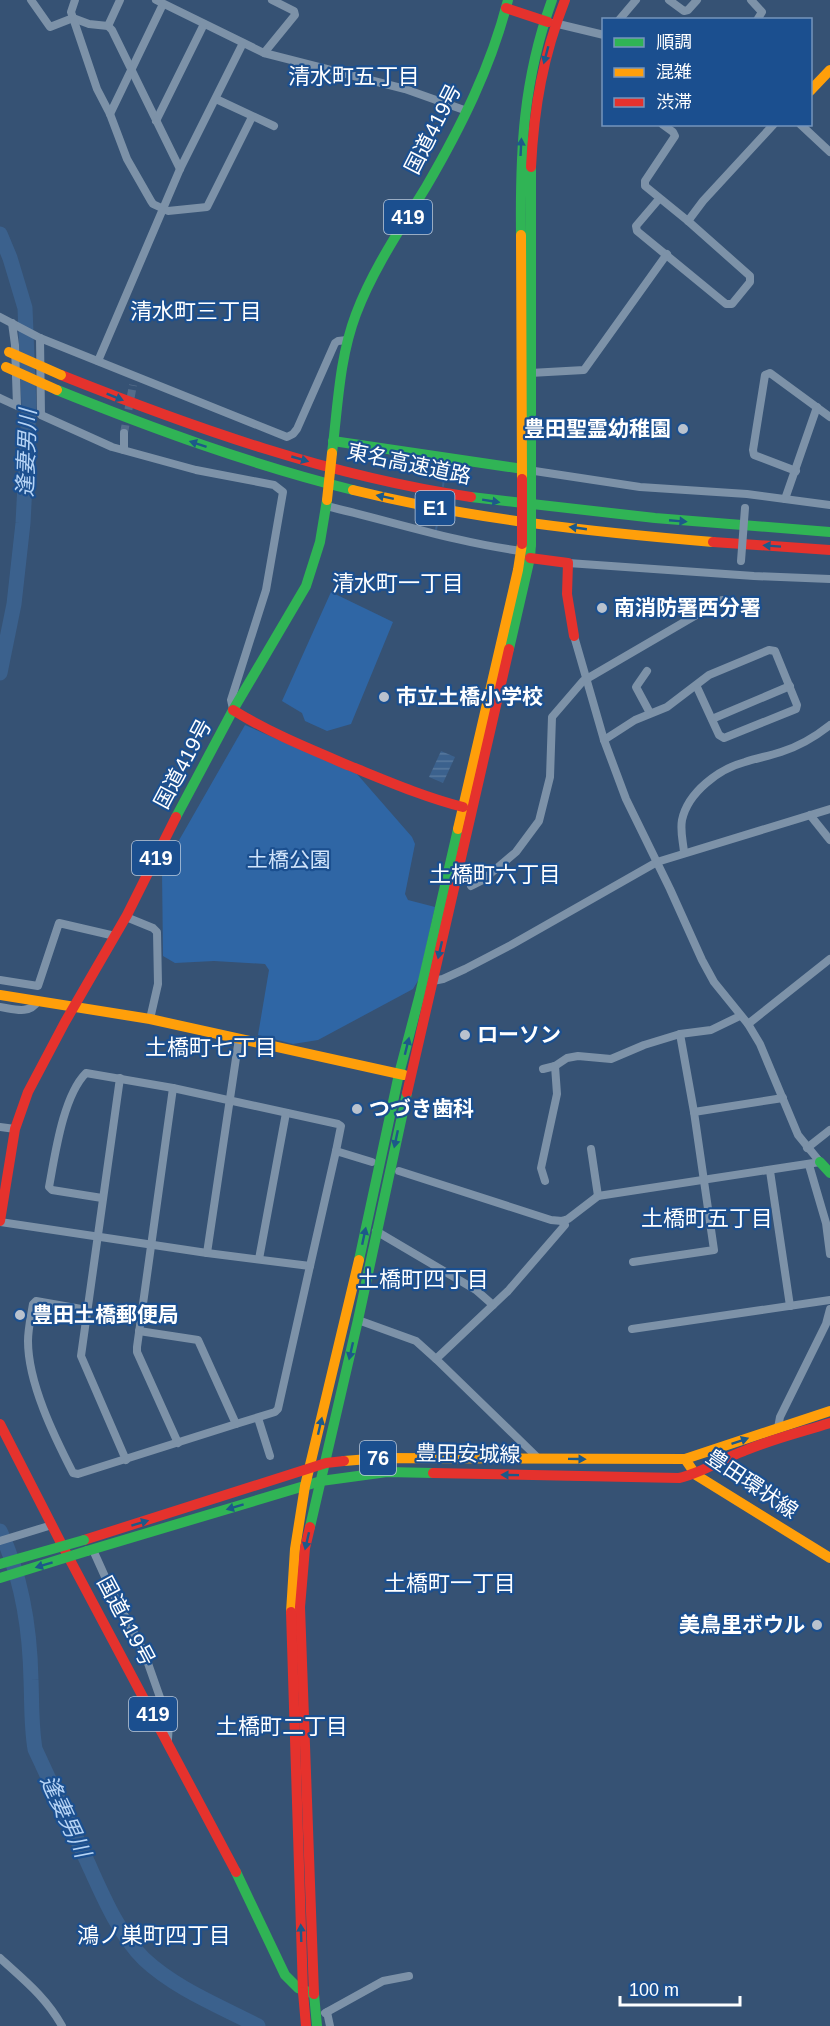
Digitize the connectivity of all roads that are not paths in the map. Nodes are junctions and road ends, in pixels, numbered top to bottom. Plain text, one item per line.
1 (31, 0) edge
2 (75, 0) edge
3 (120, 0) edge
4 (272, 0) edge
5 (552, 0) edge
6 (565, 0) edge
7 (636, 0) edge
8 (669, 0) edge
9 (697, 0) edge
10 (751, 0) edge
11 (160, 2) edge
12 (507, 4) edge
13 (73, 18) junction
14 (621, 18) edge
15 (758, 18) edge
16 (549, 22) junction
17 (204, 24) junction
18 (108, 26) junction
19 (602, 35) edge
20 (243, 43) junction
21 (264, 53) junction
22 (131, 70) junction
23 (830, 70) edge
24 (812, 89) edge
25 (216, 99) junction
26 (467, 111) junction
27 (110, 114) junction
28 (252, 117) junction
29 (156, 121) junction
30 (274, 126) dead end
31 (665, 126) edge
32 (772, 126) edge
33 (802, 126) edge
34 (830, 152) edge
35 (180, 169) junction
36 (659, 199) junction
37 (162, 208) junction
38 (688, 220) junction
39 (667, 254) junction
40 (0, 317) edge
41 (14, 324) junction
42 (38, 337) junction
43 (347, 340) junction
44 (5, 350) edge
45 (98, 361) junction
46 (3, 366) edge
47 (530, 373) junction
48 (135, 375) junction
49 (133, 385) tunnel mouth
50 (0, 398) edge
51 (817, 407) junction
52 (830, 417) edge
53 (124, 433) tunnel mouth
54 (333, 447) junction
55 (124, 450) junction
56 (796, 471) junction
57 (527, 475) junction
58 (747, 494) junction
59 (785, 499) junction
60 (327, 503) junction
61 (830, 505) edge
62 (830, 532) edge
63 (527, 548) junction
64 (830, 550) edge
65 (568, 563) junction
66 (740, 575) junction
67 (830, 579) edge
68 (732, 603) dead end
69 (574, 636) joint
70 (646, 670) dead end
71 (587, 678) junction
72 (696, 686) junction
73 (790, 687) junction
74 (233, 710) junction
75 (650, 713) junction
76 (712, 718) junction
77 (830, 725) edge
78 (603, 740) junction
79 (463, 807) junction
80 (830, 809) edge
81 (810, 815) junction
82 (830, 840) edge
83 (684, 852) junction
84 (657, 862) junction
85 (471, 886) dead end
86 (126, 917) junction
87 (115, 936) junction
88 (830, 959) edge
89 (0, 980) edge
90 (433, 981) junction
91 (0, 995) edge
92 (39, 1001) junction
93 (0, 1007) edge
94 (75, 1007) junction
95 (740, 1016) junction
96 (150, 1019) junction
97 (748, 1024) junction
98 (680, 1034) junction
99 (239, 1038) junction
100 (555, 1066) junction
101 (543, 1069) dead end
102 (405, 1075) junction
103 (120, 1078) junction
104 (173, 1088) junction
105 (783, 1098) junction
106 (228, 1100) junction
107 (694, 1112) junction
108 (286, 1113) junction
109 (0, 1127) edge
110 (15, 1129) junction
111 (830, 1130) edge
112 (807, 1148) junction
113 (591, 1149) dead end
114 (336, 1151) junction
115 (372, 1162) dead end
116 (814, 1163) junction
117 (399, 1171) dead end
118 (770, 1171) junction
119 (830, 1173) edge
120 (704, 1180) junction
121 (545, 1181) dead end
122 (598, 1196) junction
123 (102, 1198) junction
124 (562, 1221) junction
125 (0, 1222) edge
126 (376, 1231) junction
127 (98, 1236) junction
128 (152, 1245) junction
129 (207, 1253) junction
130 (830, 1254) edge
131 (259, 1259) junction
132 (633, 1262) dead end
133 (310, 1266) junction
134 (830, 1300) edge
135 (493, 1305) junction
136 (790, 1306) junction
137 (830, 1309) edge
138 (87, 1310) junction
139 (358, 1320) junction
140 (632, 1329) dead end
141 (139, 1331) junction
142 (436, 1359) junction
143 (830, 1411) edge
144 (258, 1418) junction
145 (830, 1423) edge
146 (0, 1424) edge
147 (236, 1424) junction
148 (778, 1428) junction
149 (178, 1443) junction
150 (270, 1456) dead end
151 (538, 1458) junction
152 (685, 1459) junction
153 (126, 1460) junction
154 (326, 1463) junction
155 (311, 1466) junction
156 (696, 1475) junction
157 (321, 1481) junction
158 (305, 1486) junction
159 (52, 1525) junction
160 (0, 1541) edge
161 (90, 1550) junction
162 (830, 1558) edge
163 (0, 1564) edge
164 (0, 1578) edge
165 (168, 1743) junction
166 (0, 1958) edge
167 (408, 1976) dead end
168 (309, 1993) junction
169 (327, 2012) junction
170 (316, 2021) edge
171 (62, 2026) edge
172 (306, 2026) edge
173 (330, 2026) edge

1 - 13 street
2 - 13 street
3 - 18 street
4 - 21 street
5 - 16 main road
6 - 16 main road
7 - 14 street
8 - 9 street
10 - 15 street
11 - 17 street
11 - 22 street
12 - 16 main road
12 - 26 main road, 国道419号 / 419
13 - 18 street
13 - 27 street
16 - 19 street
16 -> 47 main road
57 -> 16 main road
17 - 20 street
17 - 29 street
18 - 22 street
20 - 21 street
20 - 25 street
21 - 26 street
22 - 27 street
22 - 29 street
23 - 24 main road
25 - 28 street
25 - 35 street
26 - 43 main road, 国道419号 / 419
27 - 37 street
28 - 30 street
28 - 37 street
29 - 35 street
31 - 36 street
32 - 38 street
33 - 34 street
35 - 37 street
36 - 38 street
36 - 39 street
37 - 45 street
38 - 39 street
39 - 47 street
40 - 41 street
41 - 42 street
41 - 50 street
42 - 45 street
42 - 55 street
43 - 48 street
43 - 54 main road, 国道419号 / 419
44 -> 62 main road, 東名高速道路 / E1, bridge
45 - 48 street
64 -> 46 main road, 東名高速道路 / E1, bridge
47 - 57 main road
48 - 49 street
51 - 52 street
51 - 56 street
51 - 56 street
53 - 55 street
54 - 57 main road
54 - 60 main road, 国道419号 / 419, bridge
55 - 74 street
56 - 59 street
57 - 58 street
57 - 63 main road, bridge
58 - 59 street
58 - 66 street, bridge
59 - 61 street
60 - 63 street
60 - 74 main road, 国道419号 / 419
63 - 65 main road
63 - 79 main road
63 -> 90 main road
65 - 66 street
65 - 69 main road
66 - 67 street
68 - 71 street
69 - 71 street
70 - 75 street
71 - 78 street
71 - 85 street
72 - 73 street
72 - 75 street
72 - 76 street
73 - 76 street
73 - 76 street
74 - 79 main road
74 - 86 main road, 国道419号 / 419
75 - 78 street
77 - 83 street
78 - 84 street
102 -> 79 main road
80 - 81 street
81 - 82 street
81 - 83 street
83 - 84 street
84 - 90 street
84 - 95 street
86 - 87 main road, 国道419号 / 419
86 - 96 street
87 - 89 street
87 - 94 main road, 国道419号 / 419
88 - 97 street
90 - 102 main road
91 - 92 main road
92 - 93 street
92 - 94 main road
94 - 96 main road
94 - 110 main road, 国道419号 / 419
95 - 97 street
95 - 98 street
96 - 99 main road
97 - 105 street
98 - 100 street
98 - 107 street
99 - 102 main road
99 - 106 street
100 - 101 street
100 - 121 street
102 -> 126 main road
155 -> 102 main road
103 - 104 street
103 - 123 street
103 - 123 street
104 - 106 street
104 - 128 street
105 - 107 street
105 - 112 street
106 - 108 street
106 - 129 street
107 - 120 street
108 - 114 street
108 - 131 street
109 - 110 street
110 - 125 main road, 国道419号 / 419
111 - 112 street
112 - 116 street
113 - 122 street
114 - 115 street
114 - 133 street
116 - 118 street
116 - 119 main road
116 - 130 street
117 - 124 street
118 - 120 street
118 - 136 street
120 - 122 street
120 - 132 street
122 - 124 street
123 - 127 street
124 - 135 street
125 - 127 street
126 - 135 street
126 - 139 main road
127 - 128 street
127 - 138 street
128 - 129 street
128 - 141 street
129 - 131 street
131 - 133 street
133 - 144 street
134 - 136 street
135 - 142 street
136 - 140 street
137 - 148 street
138 - 153 street
138 - 153 street
139 - 142 street
139 -> 154 main road
141 - 147 street
141 - 149 street
142 - 151 street
143 - 148 main road, 豊田安城線 / 76
144 - 147 street
144 - 150 street
145 - 156 main road, 豊田安城線 / 76
146 - 159 main road, 国道419号 / 419
147 - 149 street
152 -> 148 main road, 豊田安城線 / 76
149 - 153 street
151 -> 152 main road, 豊田安城線 / 76
151 - 154 main road, 豊田安城線 / 76
152 - 156 main road, 豊田環状線
154 - 155 main road, 豊田安城線 / 76
154 - 157 main road
155 - 158 main road
163 -> 155 main road, 豊田安城線 / 76, bridge
156 -> 157 main road, 豊田安城線 / 76
156 - 162 main road, 豊田環状線
157 - 158 main road, 豊田安城線 / 76
157 -> 168 main road
158 -> 161 main road, 豊田安城線 / 76
168 -> 158 main road
159 - 160 street
159 - 165 main road, 国道419号 / 419
161 -> 164 main road, 豊田安城線 / 76, bridge
161 - 165 street
165 - 168 main road, 国道419号 / 419
166 - 171 street
167 - 169 street
168 - 170 main road
168 - 172 main road
169 - 170 street
169 - 173 street

